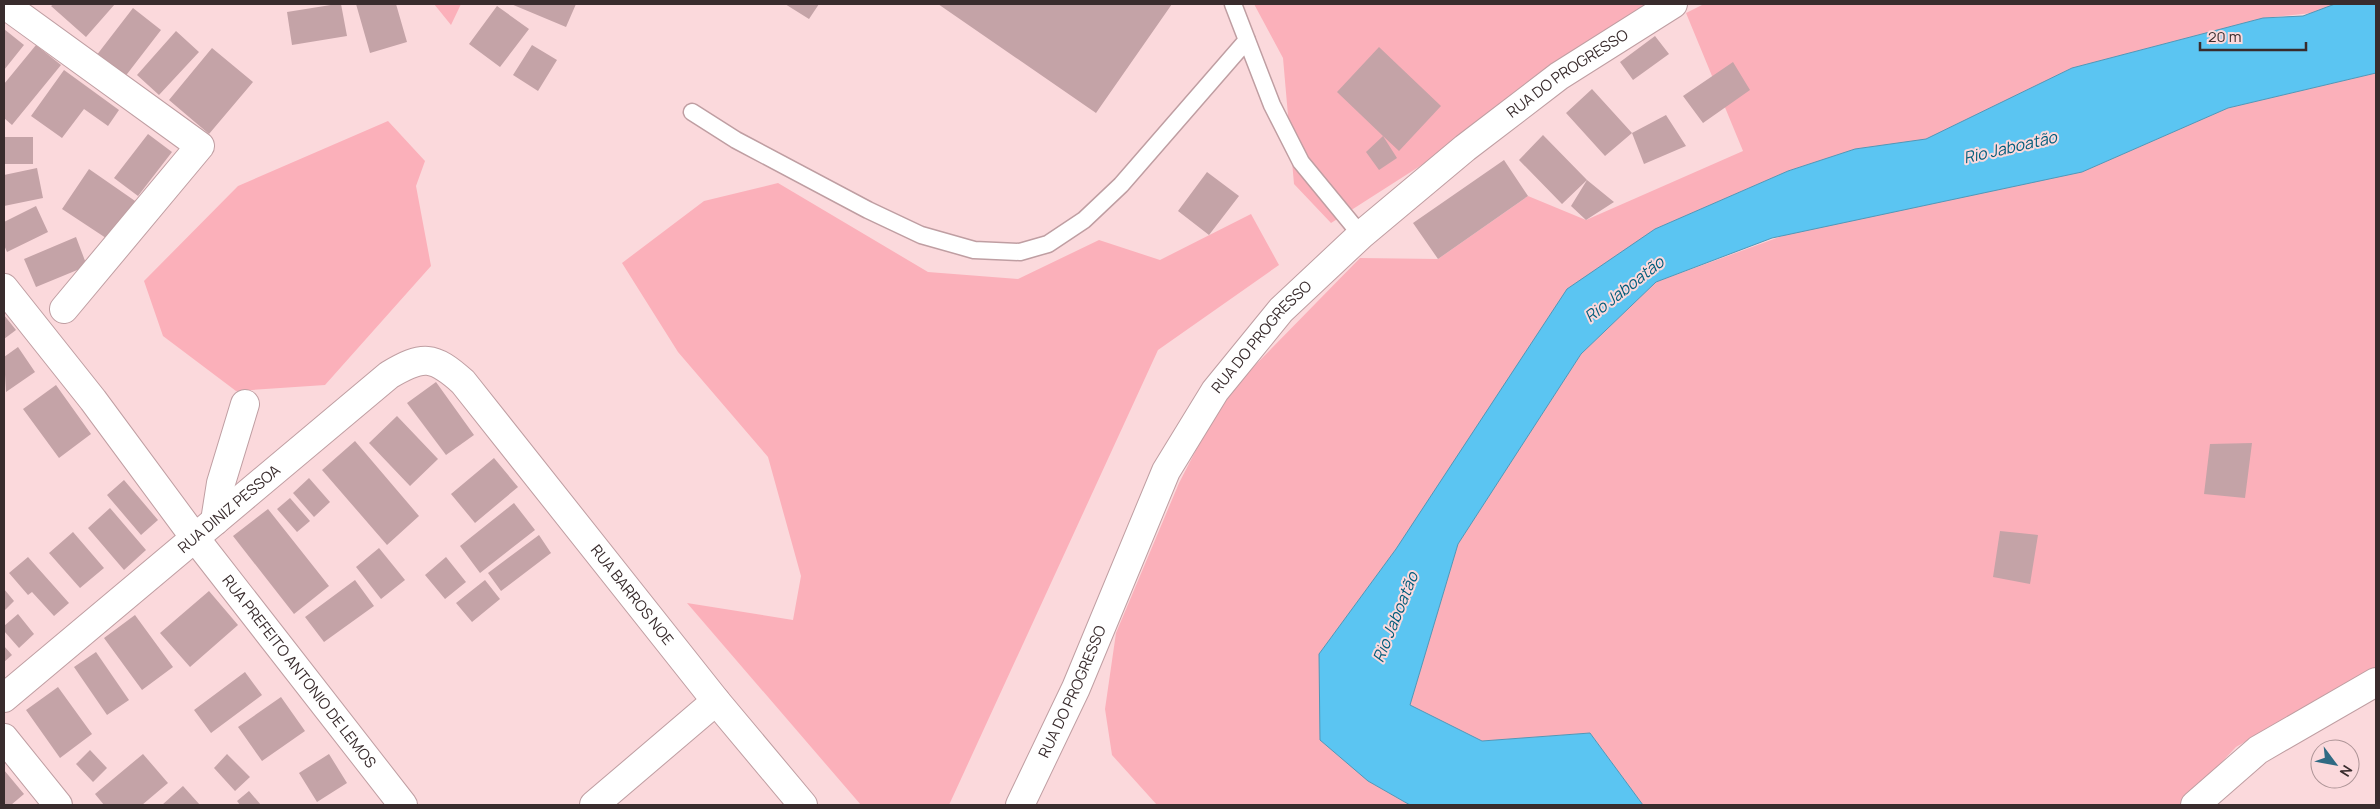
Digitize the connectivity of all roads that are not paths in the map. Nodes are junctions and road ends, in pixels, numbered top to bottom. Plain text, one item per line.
1 (4, 4) edge
2 (1232, 4) edge
3 (1673, 4) edge
4 (1247, 40) junction
5 (692, 112) dead end
6 (1361, 235) junction
7 (4, 288) edge
8 (64, 309) dead end
9 (462, 382) joint
10 (245, 404) dead end
11 (216, 521) junction
12 (194, 538) junction
13 (2376, 682) edge
14 (4, 698) edge
15 (716, 701) junction
16 (4, 738) edge
17 (58, 805) edge
18 (404, 805) edge
19 (594, 805) edge
20 (803, 805) edge
21 (1020, 805) edge
22 (2195, 805) edge

1 - 8 street
2 - 4 lane
3 - 6 street, RUA DO PROGRESSO
4 - 5 lane
4 - 6 lane
6 - 21 street, RUA DO PROGRESSO
7 - 12 street, RUA PREFEITO ANTONIO DE LEMOS
9 - 11 street, RUA DINIZ PESSOA
9 - 15 street, RUA BARROS NOE
10 - 11 street
11 - 12 street, RUA DINIZ PESSOA
12 - 14 street, RUA DINIZ PESSOA
12 - 18 street, RUA PREFEITO ANTONIO DE LEMOS
13 - 22 street
15 - 19 street
15 - 20 street, RUA BARROS NOE
16 - 17 street

